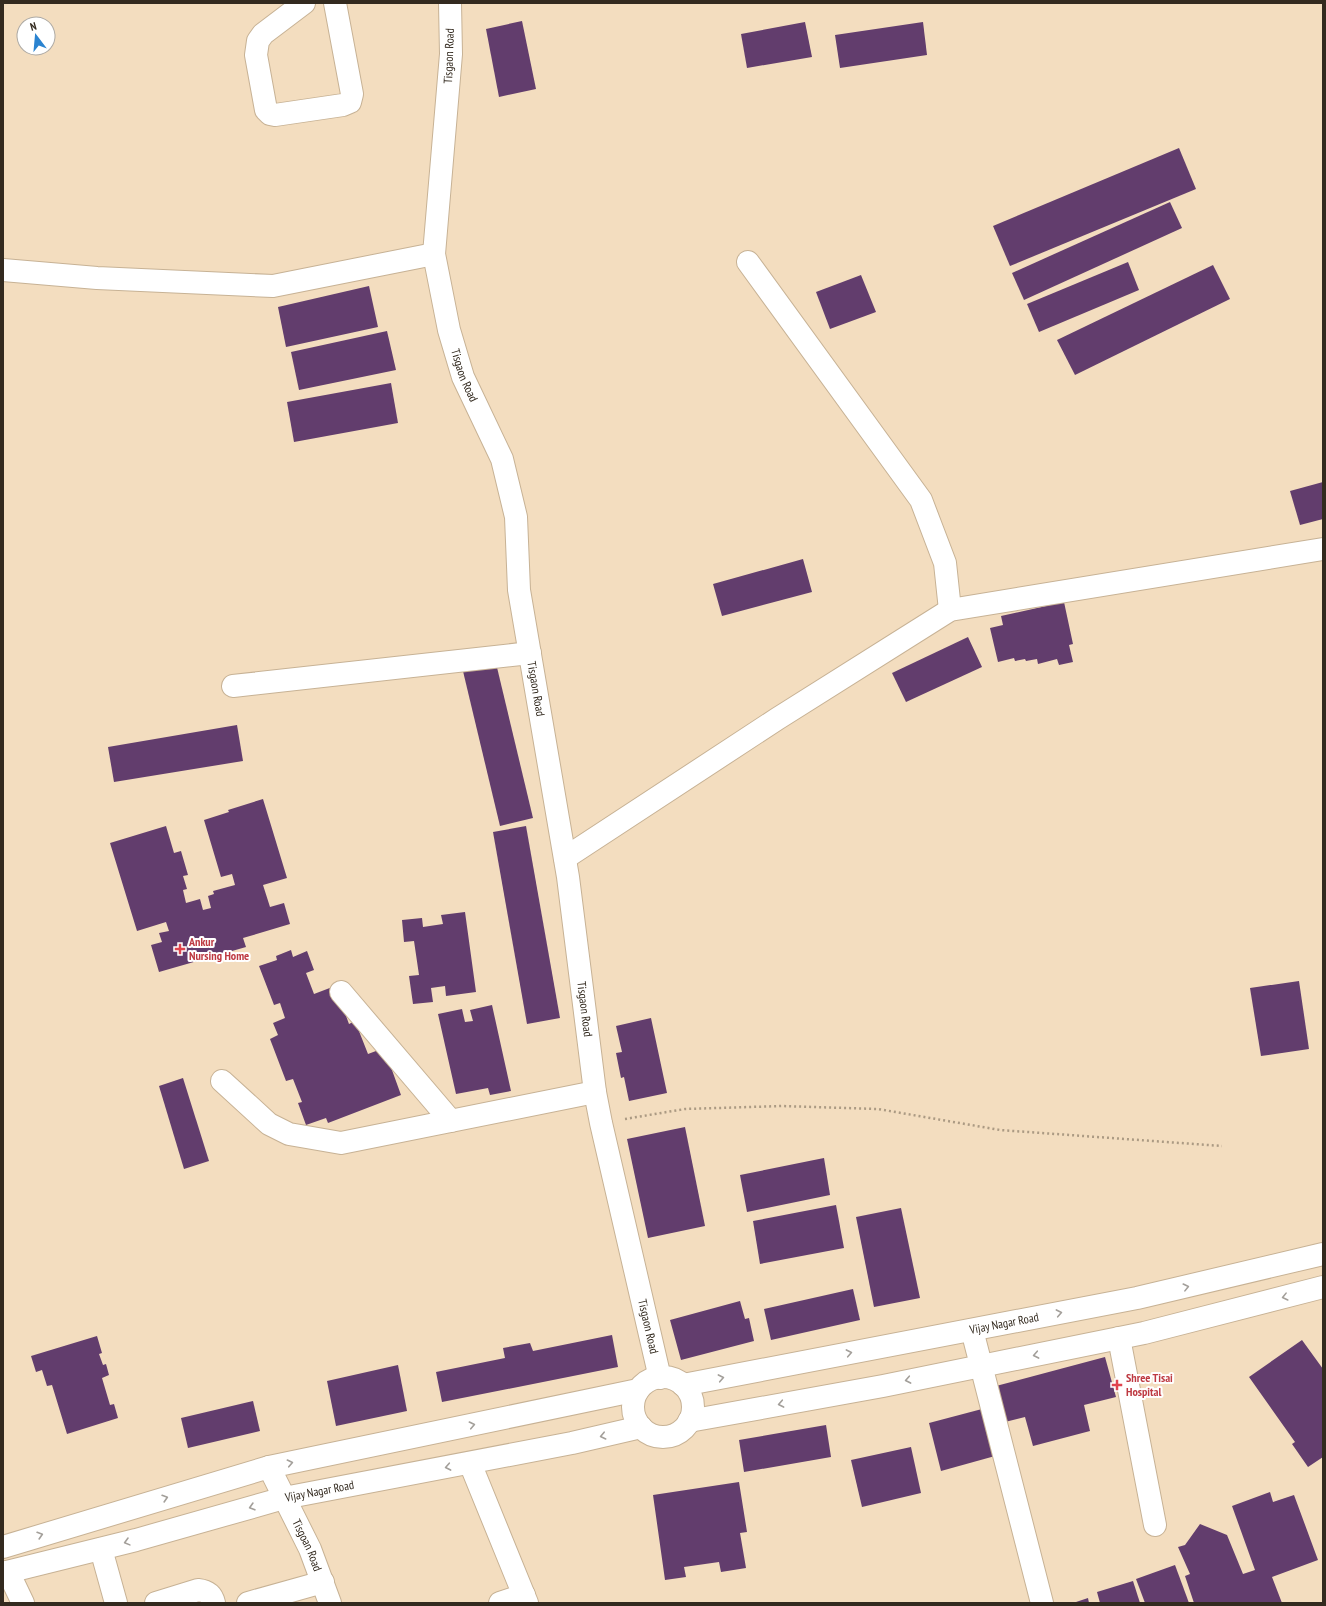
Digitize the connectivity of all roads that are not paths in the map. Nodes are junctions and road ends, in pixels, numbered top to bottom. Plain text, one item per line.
1 (304, 3) edge
2 (335, 3) edge
3 (450, 3) edge
4 (434, 254) junction
5 (748, 262) dead end
6 (3, 270) edge
7 (1323, 548) edge
8 (950, 610) junction
9 (530, 653) junction
10 (234, 686) dead end
11 (565, 858) junction
12 (341, 992) dead end
13 (222, 1081) dead end
14 (595, 1092) junction
15 (451, 1121) junction
16 (1323, 1254) edge
17 (1323, 1287) edge
18 (1137, 1298) junction
19 (972, 1330) junction
20 (1144, 1333) junction
21 (1119, 1338) junction
22 (981, 1366) junction
23 (660, 1378) junction
24 (683, 1385) junction
25 (638, 1390) junction
26 (689, 1421) junction
27 (641, 1427) junction
28 (470, 1463) junction
29 (269, 1467) junction
30 (284, 1498) junction
31 (1155, 1525) dead end
32 (3, 1547) edge
33 (101, 1549) junction
34 (3, 1573) edge
35 (323, 1582) junction
36 (525, 1599) edge
37 (113, 1602) edge
38 (23, 1603) edge
39 (156, 1603) edge
40 (214, 1603) edge
41 (248, 1603) edge
42 (330, 1603) edge
43 (500, 1603) edge
44 (1042, 1603) edge

1 - 2 street
3 - 4 street, Tisgaon Road
4 - 6 street
4 - 9 street, Tisgaon Road
5 - 8 street
7 - 8 street
8 - 11 street
9 - 10 street
9 - 11 street, Tisgaon Road
11 - 14 street, Tisgaon Road
12 - 15 street
13 - 15 street
14 - 15 street
14 - 23 street, Tisgaon Road
18 -> 16 street, Vijay Nagar Road
17 -> 20 street
19 -> 18 street, Vijay Nagar Road
18 - 20 street
19 - 22 street
24 -> 19 street, Vijay Nagar Road
20 - 21 street
21 -> 22 street
21 - 31 street
22 -> 26 street
22 - 44 street
23 - 24 street
23 - 25 street
24 - 26 street
25 - 27 street
29 -> 25 street
26 - 27 street
27 -> 28 street, Vijay Nagar Road
28 -> 30 street, Vijay Nagar Road
28 - 36 street
29 - 30 street, Tisgoan Road
32 -> 29 street
30 -> 33 street, Vijay Nagar Road
30 - 35 street, Tisgoan Road
33 - 34 street, Vijay Nagar Road
33 - 37 street
34 - 38 street
35 - 41 street
35 - 42 street, Tisgoan Road
36 - 43 street
39 - 40 street

